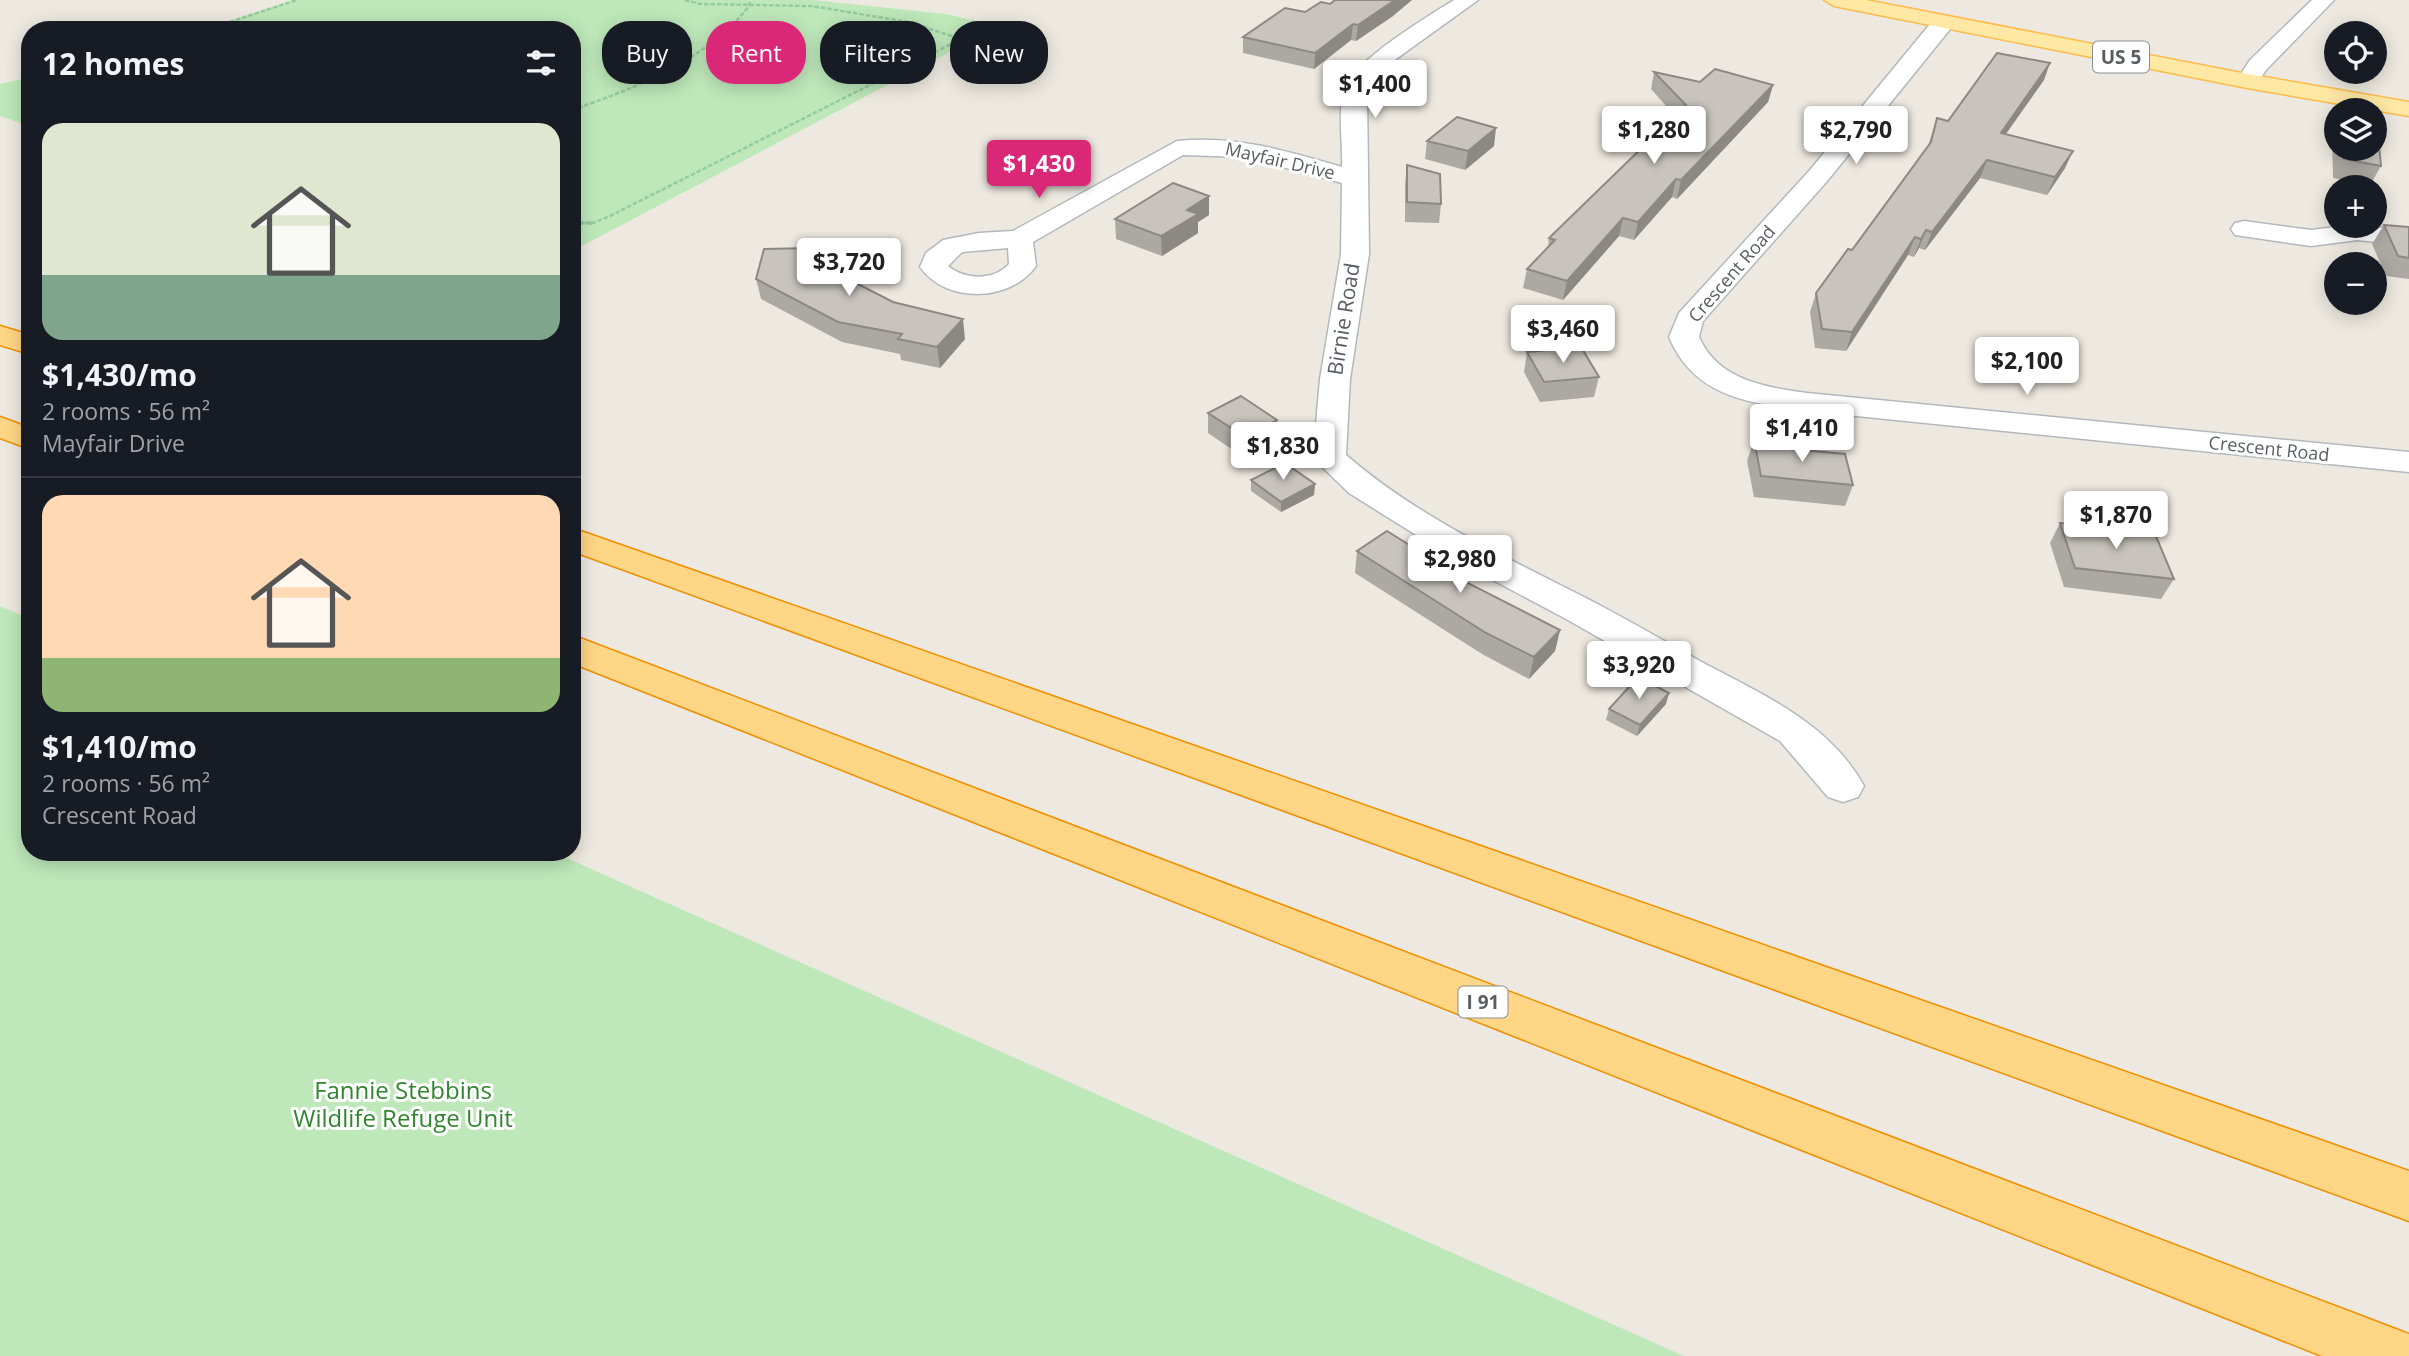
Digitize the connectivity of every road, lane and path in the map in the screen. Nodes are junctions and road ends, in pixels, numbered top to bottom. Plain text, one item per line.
1 (297, 0) edge
2 (684, 0) edge
3 (1468, 0) edge
4 (1834, 0) edge
5 (2324, 0) edge
6 (750, 2) edge
7 (233, 21) edge
8 (1943, 23) junction
9 (2247, 81) junction
10 (581, 107) edge
11 (2409, 109) edge
12 (1356, 179) junction
13 (581, 223) edge
14 (2244, 229) dead end
15 (2409, 237) edge
16 (1019, 239) dead end
17 (0, 335) edge
18 (21, 342) edge
19 (0, 427) edge
20 (21, 435) edge
21 (2409, 462) edge
22 (581, 542) edge
23 (581, 651) edge
24 (1843, 786) dead end
25 (2409, 1196) edge
26 (2393, 1356) edge

1 - 7 path
2 - 6 path
3 - 12 street, Birnie Road
4 - 8 main road, US 5
5 - 9 street
6 - 10 path
6 - 13 path
8 - 9 main road, US 5
8 - 21 street, Crescent Road
9 - 11 main road, US 5
12 - 16 street, Mayfair Drive
12 - 24 street, Birnie Road
14 - 15 street
17 - 18 highway
19 - 20 highway
22 - 25 highway
23 - 26 highway, I 91

